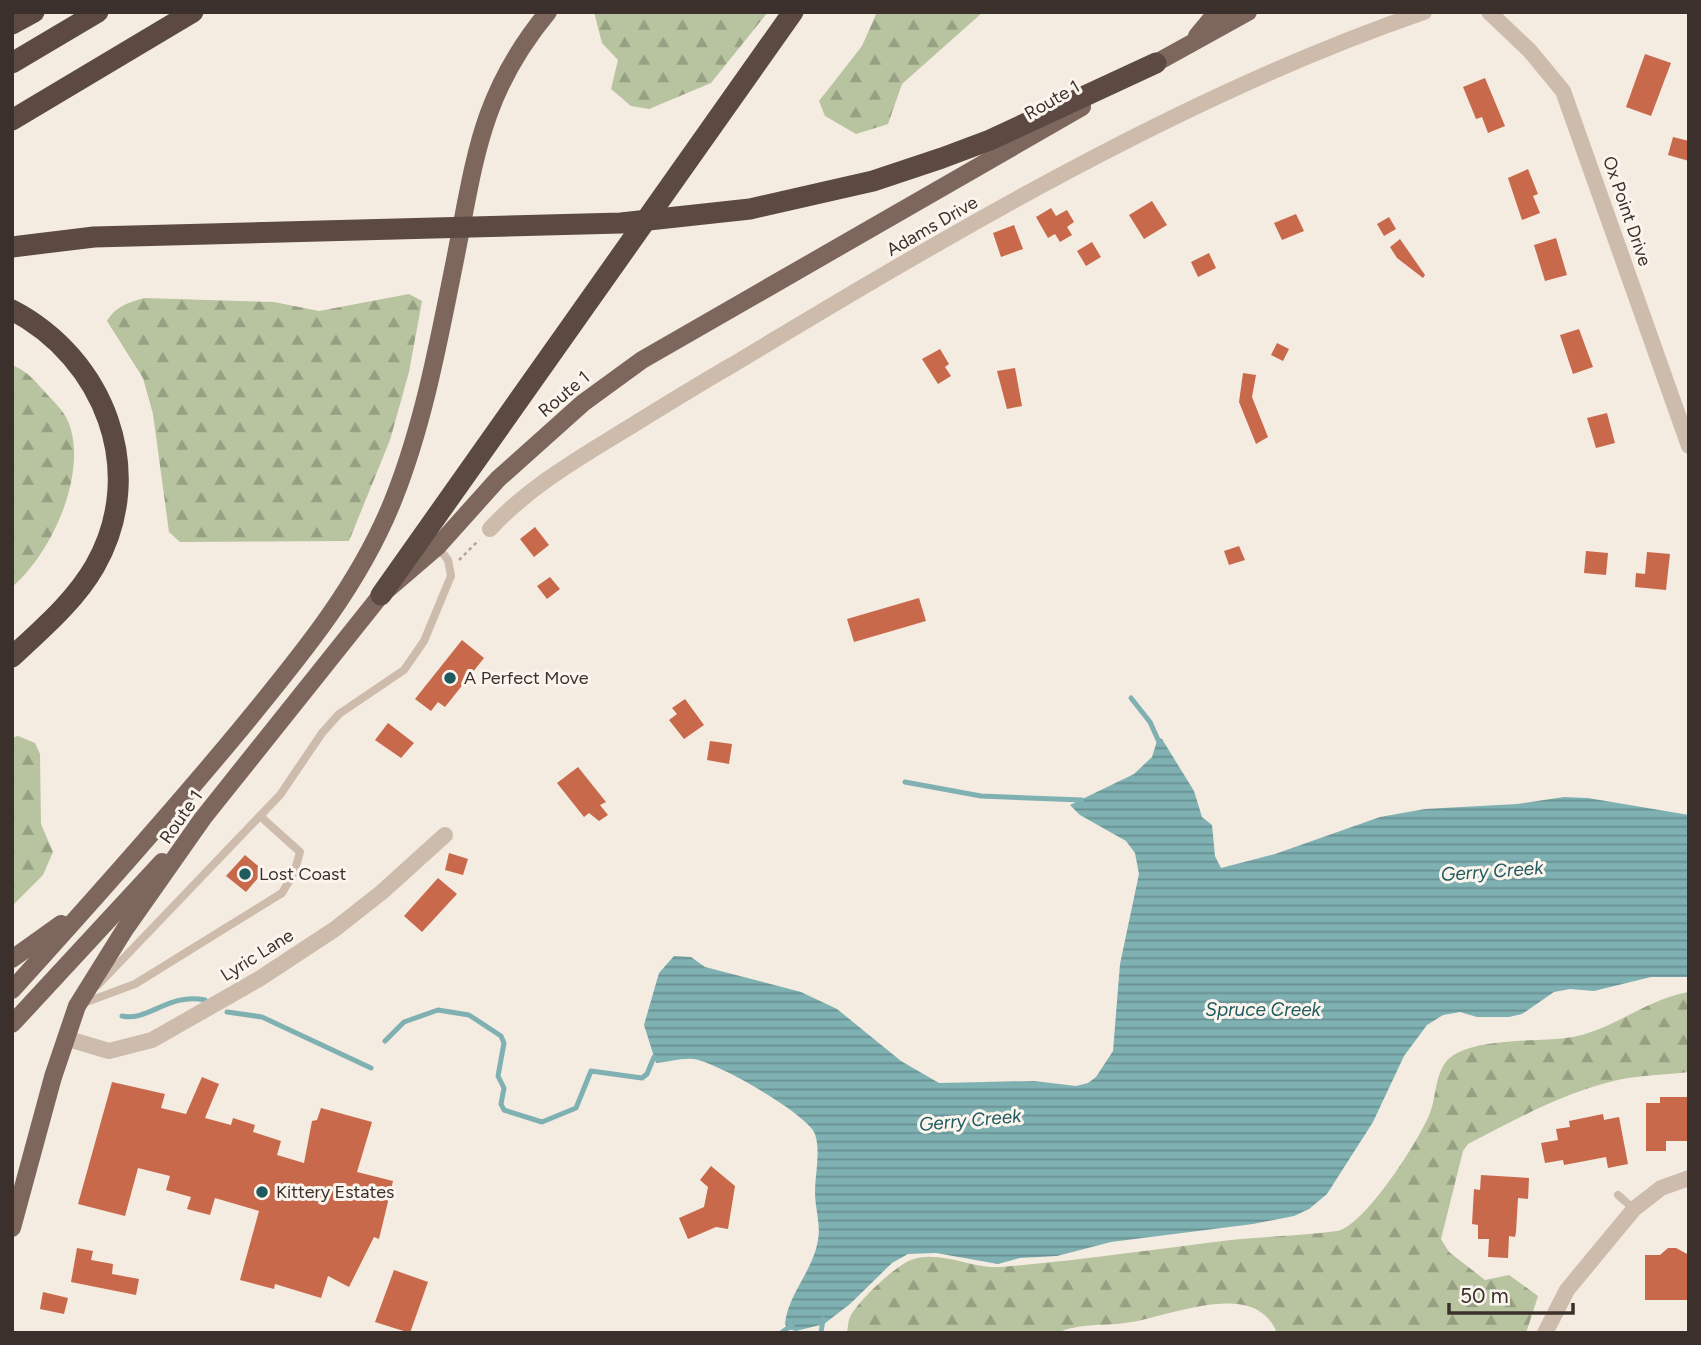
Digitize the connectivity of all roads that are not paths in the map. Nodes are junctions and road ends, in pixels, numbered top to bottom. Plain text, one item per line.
1 (34, 12) edge
2 (97, 12) edge
3 (193, 12) edge
4 (548, 12) edge
5 (793, 12) edge
6 (1217, 12) edge
7 (1248, 12) edge
8 (1424, 12) edge
9 (1489, 12) edge
10 (12, 24) edge
11 (1188, 47) junction
12 (12, 63) edge
13 (1156, 63) junction
14 (12, 120) edge
15 (12, 247) edge
16 (12, 310) edge
17 (1689, 446) edge
18 (490, 529) road end
19 (437, 547) junction
20 (381, 595) junction
21 (12, 657) edge
22 (260, 816) junction
23 (202, 818) junction
24 (445, 835) dead end
25 (106, 884) junction
26 (12, 959) edge
27 (12, 990) edge
28 (77, 1006) junction
29 (12, 1024) edge
30 (65, 1038) junction
31 (1689, 1178) edge
32 (1618, 1195) dead end
33 (1634, 1209) junction
34 (12, 1228) edge
35 (1545, 1333) edge

1 - 10 highway
2 - 12 highway
3 - 14 highway
4 - 25 main road, Route 1
5 - 20 highway
6 - 11 main road
7 - 11 main road, Route 1
8 - 18 street, Adams Drive
9 - 17 street, Ox Point Drive
11 - 13 main road, Route 1
13 - 15 highway
13 - 19 main road, Route 1
16 - 21 highway
19 - 20 main road, Route 1
19 - 22 lane
20 - 23 main road, Route 1
22 - 28 lane
22 - 28 lane
23 - 28 main road, Route 1
23 - 29 main road
24 - 30 street, Lyric Lane
25 - 26 main road
25 - 27 main road
28 - 30 main road, Route 1
30 - 34 main road, Route 1
31 - 33 street
32 - 33 lane
33 - 35 street

